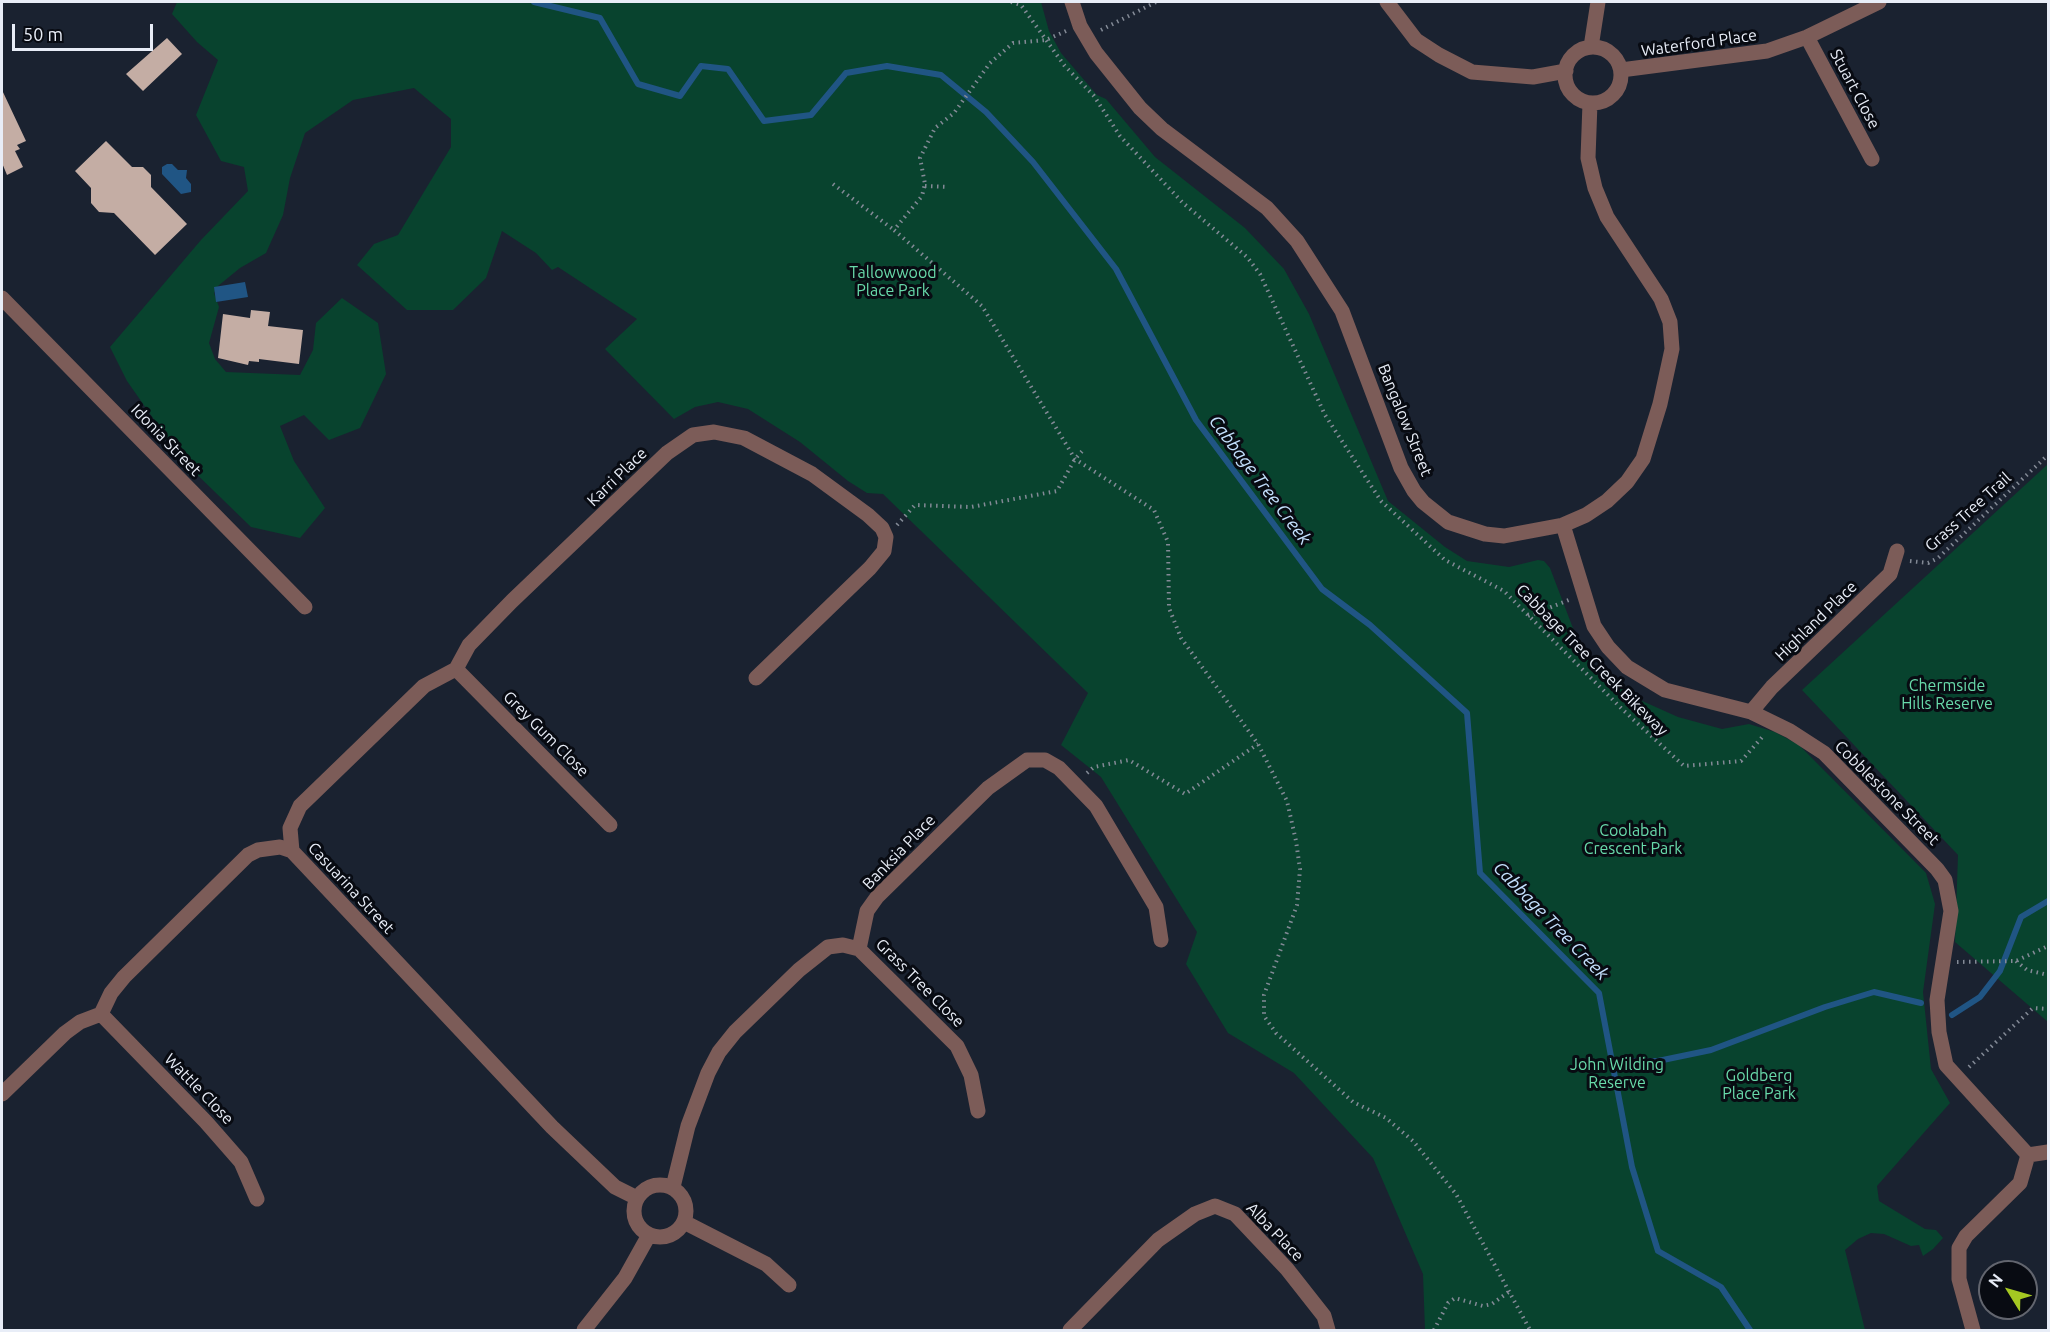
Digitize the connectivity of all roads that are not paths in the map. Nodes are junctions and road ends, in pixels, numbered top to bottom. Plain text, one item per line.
1 (1072, 2) edge
2 (1387, 2) edge
3 (1598, 2) edge
4 (1879, 2) edge
5 (1807, 37) junction
6 (1591, 47) junction
7 (1621, 70) junction
8 (1566, 71) junction
9 (1590, 103) junction
10 (1872, 159) dead end
11 (2, 298) edge
12 (1563, 525) junction
13 (1896, 556) road end
14 (305, 607) dead end
15 (456, 669) junction
16 (756, 678) dead end
17 (1751, 712) junction
18 (610, 825) dead end
19 (292, 851) junction
20 (1161, 940) dead end
21 (859, 949) junction
22 (101, 1014) junction
23 (2, 1094) edge
24 (978, 1111) dead end
25 (2049, 1152) edge
26 (2028, 1155) junction
27 (673, 1187) junction
28 (638, 1198) junction
29 (257, 1199) dead end
30 (684, 1222) junction
31 (649, 1235) junction
32 (789, 1286) dead end
33 (584, 1330) edge
34 (1070, 1330) edge
35 (1328, 1330) edge
36 (1972, 1330) edge

1 - 12 street, Bangalow Street
2 - 8 street
3 - 6 street
4 - 5 street, Waterford Place
5 - 7 street, Waterford Place
5 - 10 street, Stuart Close
6 - 7 street
6 - 8 street
7 - 9 street
8 - 9 street
9 - 12 street, Bangalow Street
11 - 14 street, Idonia Street
12 - 17 street, Cobblestone Street
13 - 17 street, Highland Place
15 - 16 street, Karri Place
15 - 18 street, Grey Gum Close
15 - 19 street
17 - 26 street, Cobblestone Street
19 - 22 street, Casuarina Street
19 - 28 street, Casuarina Street
20 - 21 street, Banksia Place
21 - 24 street, Grass Tree Close
21 - 27 street
22 - 23 street
22 - 29 street, Wattle Close
25 - 26 street
26 - 36 street
27 - 28 street
27 - 30 street
28 - 31 street
30 - 31 street
30 - 32 street
31 - 33 street
34 - 35 street, Alba Place

